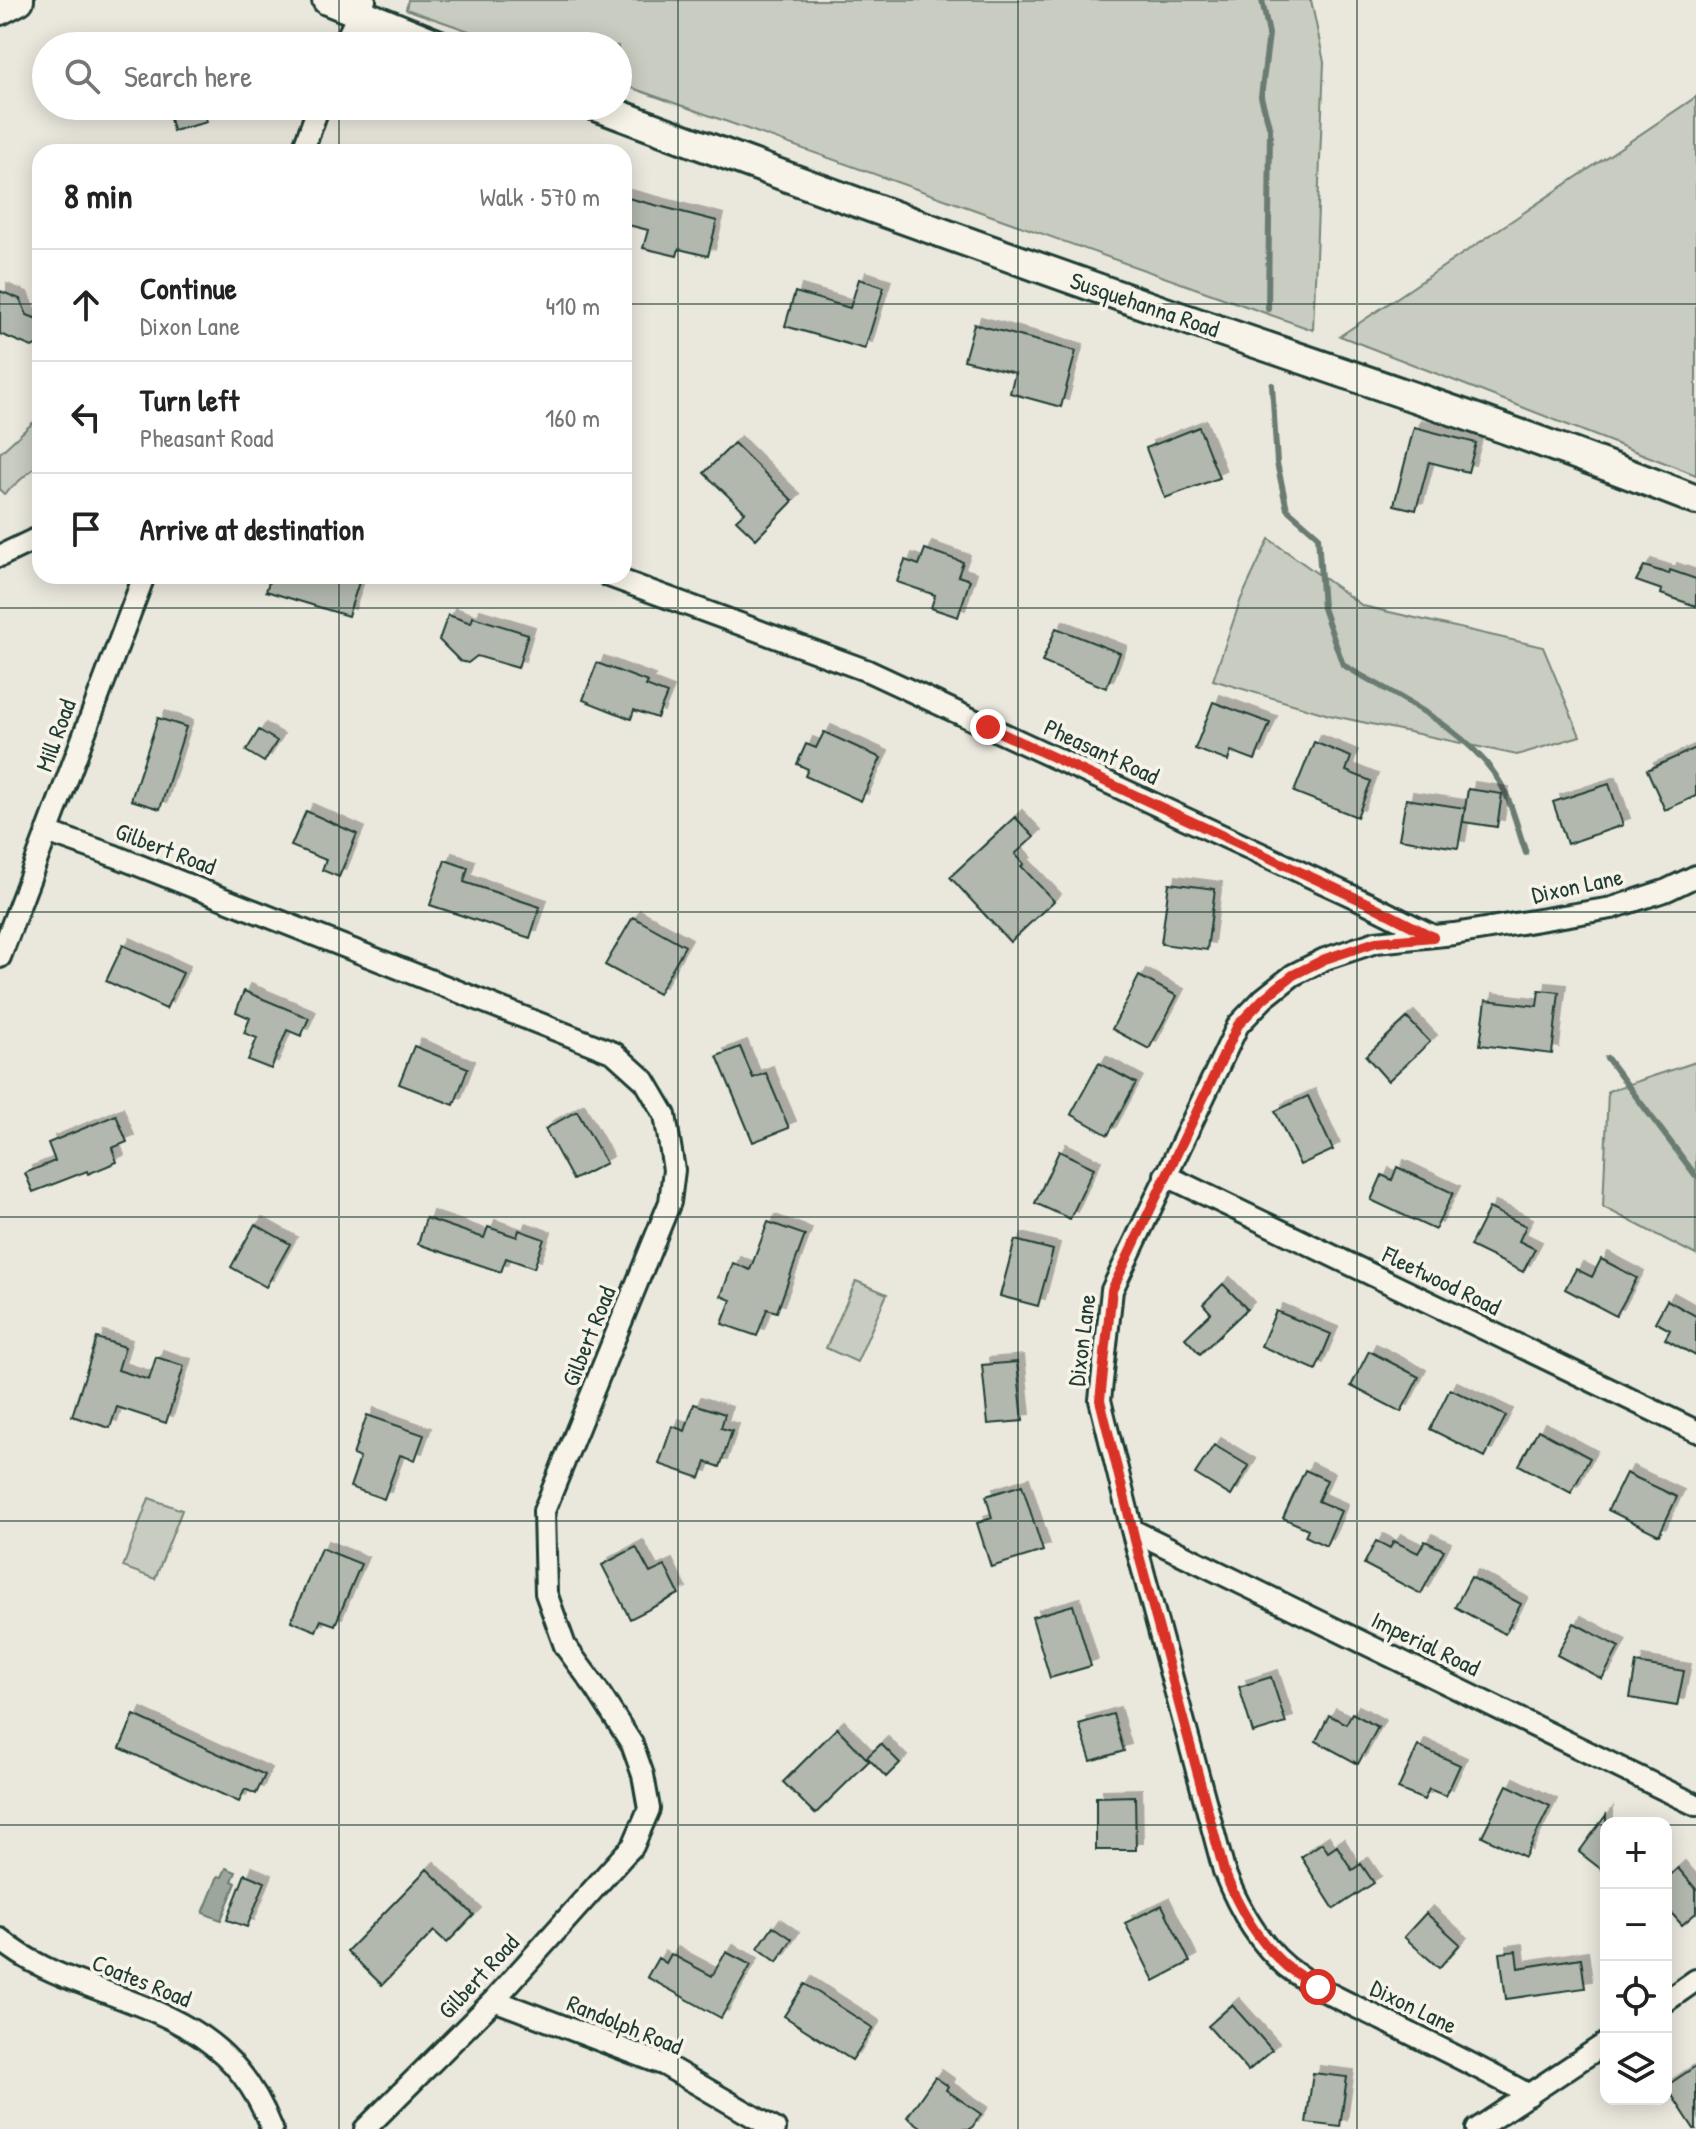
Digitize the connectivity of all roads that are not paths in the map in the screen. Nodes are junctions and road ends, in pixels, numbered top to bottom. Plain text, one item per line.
1 (19, 0) edge
2 (327, 0) edge
3 (362, 6) edge
4 (0, 10) edge
5 (350, 32) edge
6 (414, 32) edge
7 (314, 120) edge
8 (632, 120) edge
9 (305, 144) edge
10 (1696, 500) edge
11 (32, 541) edge
12 (0, 556) edge
13 (141, 584) edge
14 (631, 584) edge
15 (47, 832) junction
16 (1696, 876) edge
17 (1433, 937) junction
18 (0, 957) edge
19 (1165, 1175) junction
20 (1696, 1431) edge
21 (1132, 1530) junction
22 (1696, 1805) edge
23 (0, 1939) edge
24 (1696, 1980) edge
25 (1672, 1997) edge
26 (494, 2000) junction
27 (1600, 2047) edge
28 (1529, 2095) junction
29 (272, 2129) edge
30 (365, 2129) edge
31 (775, 2129) edge
32 (1477, 2129) edge

1 - 4 main road
2 - 3 main road
3 - 5 street
3 - 6 main road
7 - 9 street
8 - 10 main road, Susquehanna Road
11 - 12 street
13 - 15 street, Mill Road
14 - 17 street, Pheasant Road
15 - 18 street, Mill Road
15 - 26 street, Gilbert Road
16 - 17 street, Dixon Lane
17 - 19 street, Dixon Lane
19 - 20 street, Fleetwood Road
19 - 21 street, Dixon Lane
21 - 22 street, Imperial Road
21 - 28 street, Dixon Lane
23 - 29 street, Coates Road
24 - 25 street
26 - 30 street, Gilbert Road
26 - 31 street, Randolph Road
27 - 28 street
28 - 32 street

